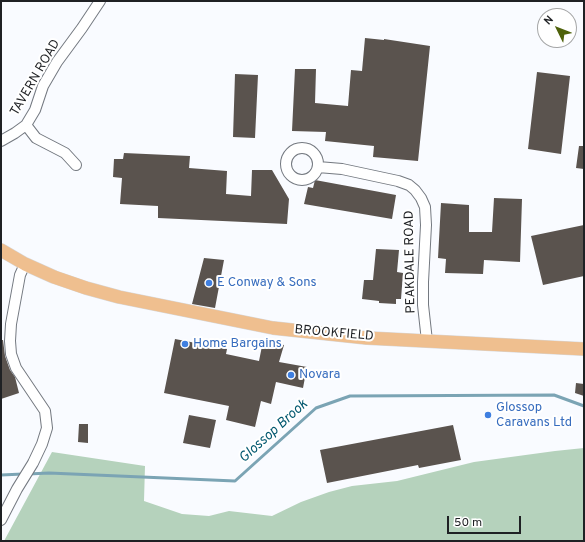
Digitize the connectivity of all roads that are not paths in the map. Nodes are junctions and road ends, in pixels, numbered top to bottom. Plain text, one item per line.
1 (100, 1) edge
2 (26, 124) junction
3 (1, 141) edge
4 (76, 166) dead end
5 (318, 167) dead end
6 (1, 250) edge
7 (25, 264) junction
8 (427, 340) junction
9 (584, 349) edge
10 (1, 520) edge

1 - 2 street, TAVERN ROAD
2 - 3 street, TAVERN ROAD
2 - 4 street
5 - 8 street, PEAKDALE ROAD
6 - 7 main road, BROOKFIELD
7 - 8 main road, BROOKFIELD
7 - 10 street
8 - 9 main road, BROOKFIELD

